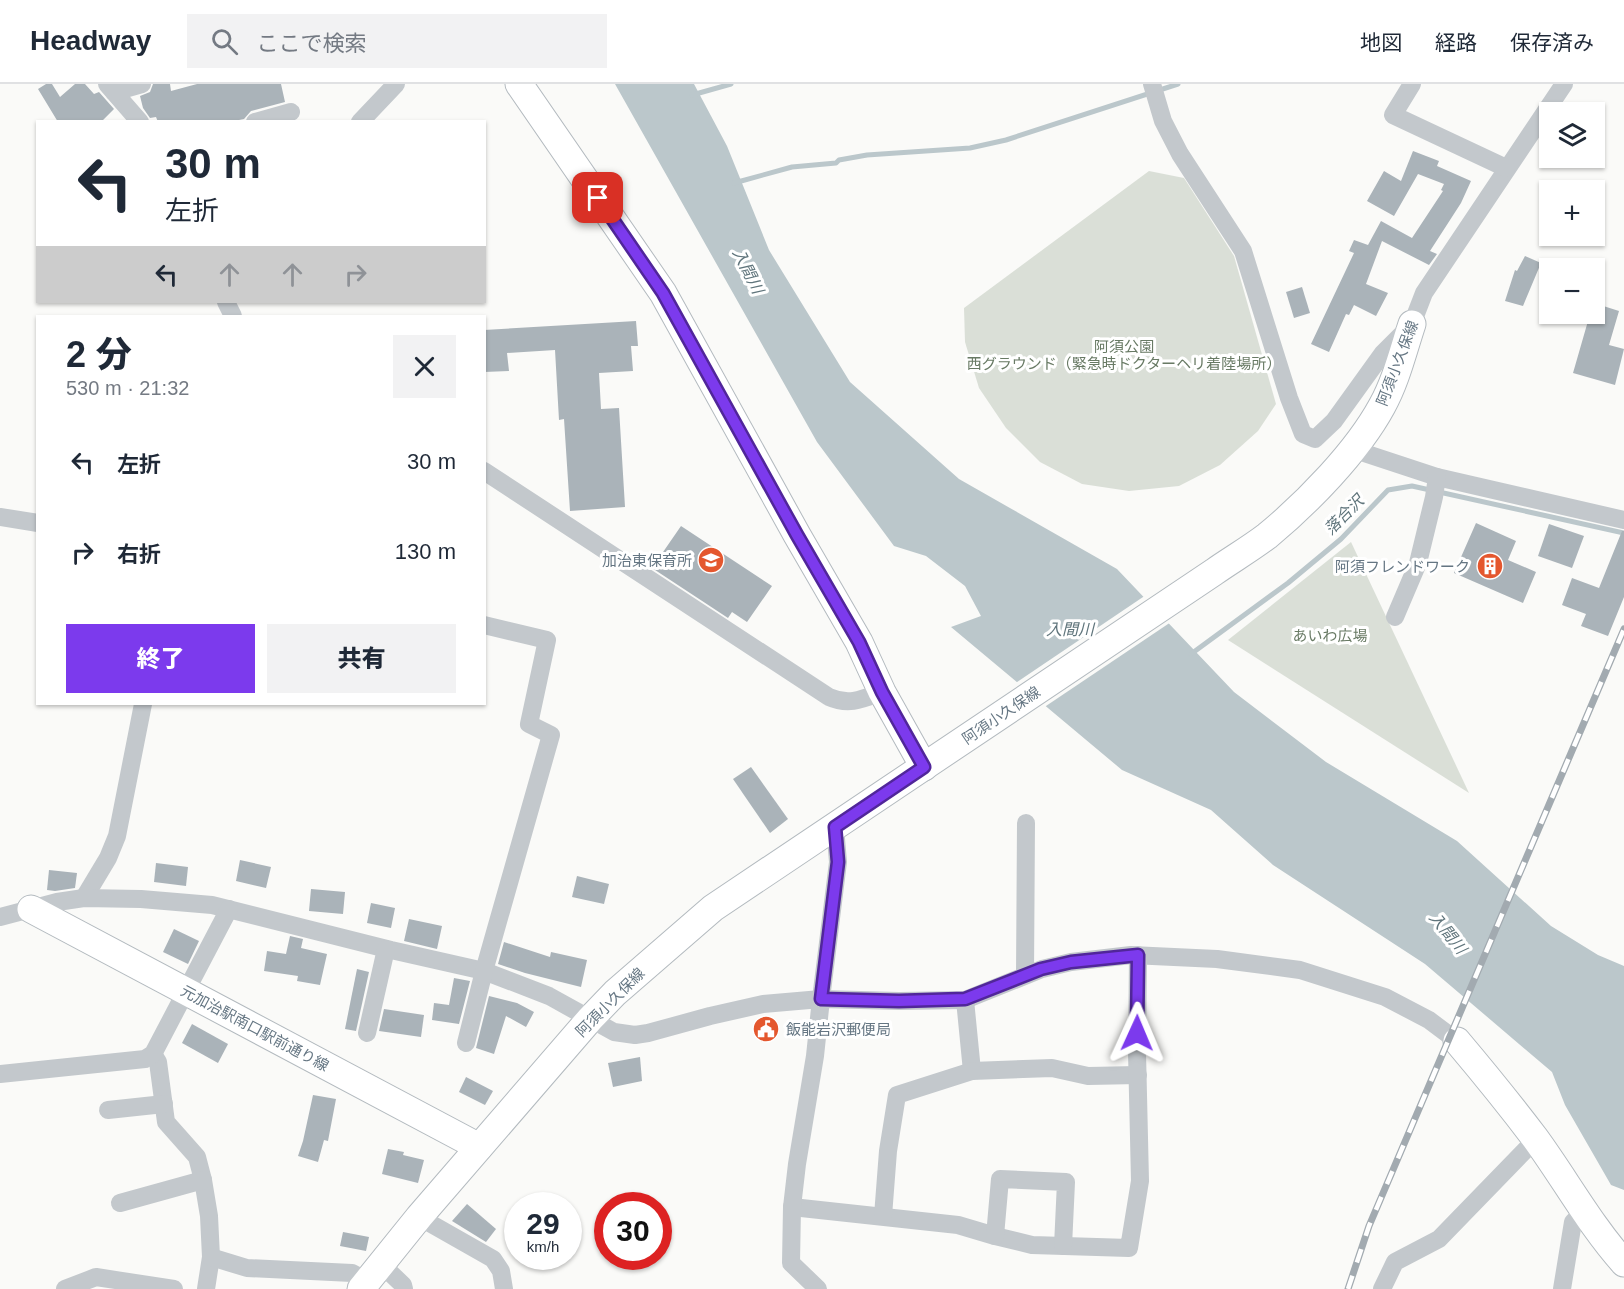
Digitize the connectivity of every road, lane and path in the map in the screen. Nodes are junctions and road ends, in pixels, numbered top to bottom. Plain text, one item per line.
1 (142, 84) edge
2 (396, 84) edge
3 (519, 84) edge
4 (1152, 84) edge
5 (1412, 84) edge
6 (1564, 84) edge
7 (111, 88) edge
8 (291, 111) dead end
9 (138, 120) edge
10 (262, 120) edge
11 (362, 120) edge
12 (1506, 168) junction
13 (1412, 324) junction
14 (1352, 449) junction
15 (486, 472) edge
16 (1436, 486) junction
17 (0, 517) edge
18 (1624, 520) edge
19 (36, 523) edge
20 (1395, 617) dead end
21 (486, 625) edge
22 (882, 692) junction
23 (143, 705) edge
24 (924, 767) junction
25 (1026, 823) dead end
26 (835, 827) junction
27 (84, 898) junction
28 (31, 909) junction
29 (229, 909) junction
30 (0, 917) edge
31 (386, 949) junction
32 (1138, 955) junction
33 (484, 971) junction
34 (1024, 974) junction
35 (185, 991) junction
36 (821, 999) junction
37 (965, 999) junction
38 (590, 1019) junction
39 (367, 1033) dead end
40 (1457, 1041) joint
41 (466, 1043) dead end
42 (153, 1054) junction
43 (972, 1071) junction
44 (0, 1074) edge
45 (1138, 1075) junction
46 (164, 1104) junction
47 (108, 1110) dead end
48 (1536, 1139) junction
49 (479, 1148) junction
50 (204, 1180) junction
51 (120, 1203) dead end
52 (792, 1207) junction
53 (1584, 1211) junction
54 (883, 1216) junction
55 (419, 1217) junction
56 (995, 1236) junction
57 (1063, 1246) junction
58 (211, 1257) junction
59 (1624, 1263) edge
60 (370, 1278) edge
61 (64, 1289) edge
62 (174, 1289) edge
63 (206, 1289) edge
64 (404, 1289) edge
65 (504, 1289) edge
66 (818, 1289) edge
67 (1382, 1289) edge
68 (1562, 1289) edge

1 - 7 street
2 - 11 street
3 - 22 street
4 - 13 street
5 - 12 street
6 - 12 street, 阿須小久保線
7 - 9 street
8 - 10 street
12 - 13 street, 阿須小久保線
13 - 14 street, 阿須小久保線
14 - 16 street
14 - 24 street, 阿須小久保線
15 - 22 street
16 - 18 street
16 - 20 street
17 - 19 street
21 - 33 street
22 - 24 street
23 - 27 street
24 - 26 street, 阿須小久保線
25 - 34 street
26 - 36 street
26 - 38 street, 阿須小久保線
27 - 28 street
27 - 29 street
28 - 30 street
28 - 35 street, 元加治駅南口駅前通り線
29 - 31 street
29 - 35 street
31 - 33 street
31 - 39 street
32 - 34 street
32 - 40 street
32 - 45 street
33 - 38 street
33 - 41 street
34 - 37 street
35 - 42 street
35 - 49 street, 元加治駅南口駅前通り線
36 - 37 street
36 - 38 street
36 - 52 street
37 - 43 street
38 - 49 street, 阿須小久保線
40 - 48 street
42 - 44 street
42 - 46 street
43 - 45 street
43 - 54 street
45 - 57 street
46 - 47 street
46 - 50 street
48 - 53 street
48 - 67 street
49 - 55 street, 阿須小久保線
50 - 51 street
50 - 58 street
52 - 54 street
52 - 66 street
53 - 59 street
53 - 68 street
54 - 56 street
55 - 60 street, 阿須小久保線
55 - 65 street
56 - 57 street
56 - 57 street
58 - 60 street
58 - 63 street
60 - 64 street
61 - 62 street

